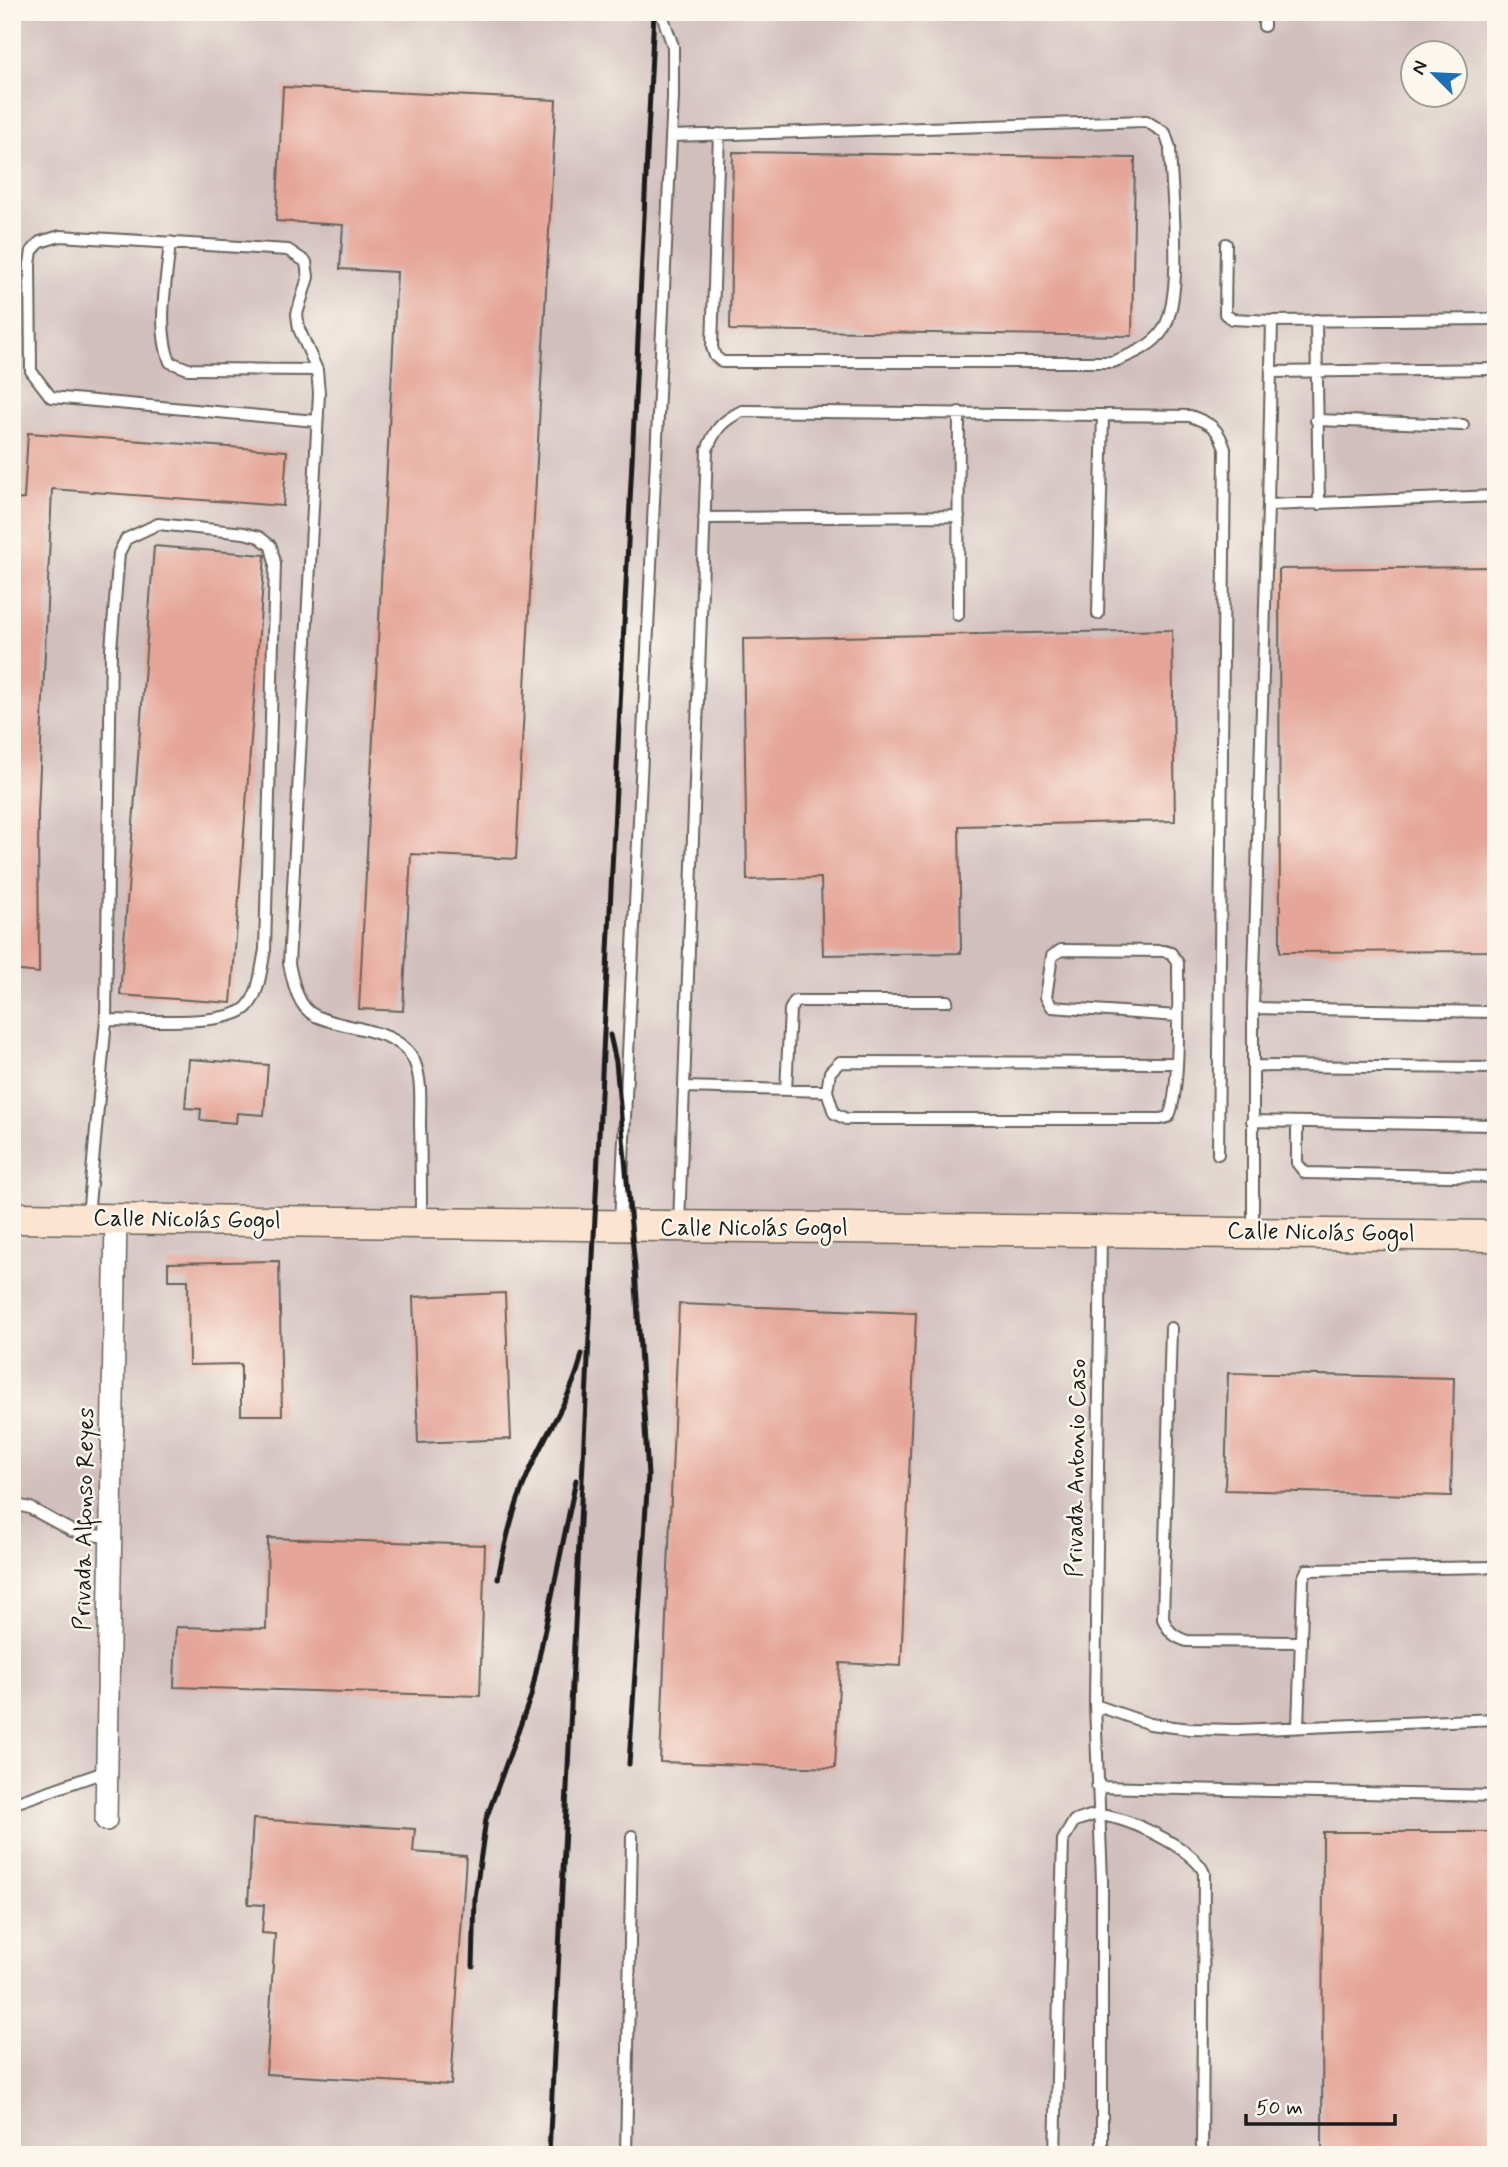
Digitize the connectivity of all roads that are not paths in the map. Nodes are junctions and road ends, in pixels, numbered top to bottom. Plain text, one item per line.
1 (661, 12) edge
2 (1265, 12) edge
3 (1264, 26) dead end
4 (719, 134) junction
5 (671, 136) junction
6 (170, 242) junction
7 (1226, 244) dead end
8 (1496, 319) edge
9 (1315, 320) junction
10 (1272, 321) junction
11 (1496, 369) edge
12 (317, 370) junction
13 (1314, 371) junction
14 (1271, 372) junction
15 (959, 412) junction
16 (1103, 415) junction
17 (1316, 420) junction
18 (316, 421) junction
19 (1463, 425) dead end
20 (1496, 496) edge
21 (1319, 504) junction
22 (1268, 505) junction
23 (959, 516) junction
24 (704, 518) junction
25 (1098, 614) dead end
26 (958, 615) dead end
27 (947, 1000) dead end
28 (1253, 1009) junction
29 (1496, 1012) edge
30 (1177, 1016) junction
31 (106, 1020) junction
32 (1175, 1063) junction
33 (1253, 1066) junction
34 (1496, 1069) edge
35 (684, 1087) junction
36 (786, 1090) junction
37 (827, 1091) junction
38 (1252, 1121) junction
39 (1297, 1122) junction
40 (1496, 1125) edge
41 (1218, 1154) dead end
42 (1496, 1177) edge
43 (12, 1218) edge
44 (102, 1218) junction
45 (421, 1223) junction
46 (620, 1227) junction
47 (679, 1228) junction
48 (1101, 1231) junction
49 (1253, 1232) junction
50 (1496, 1236) edge
51 (1171, 1328) dead end
52 (12, 1504) edge
53 (111, 1538) junction
54 (1496, 1567) edge
55 (1301, 1642) junction
56 (1095, 1705) junction
57 (1496, 1718) edge
58 (1298, 1727) junction
59 (107, 1771) junction
60 (1097, 1787) junction
61 (1496, 1796) edge
62 (12, 1804) edge
63 (1097, 1815) junction
64 (106, 1820) dead end
65 (632, 1836) dead end
66 (626, 2155) edge
67 (1055, 2155) edge
68 (1102, 2155) edge
69 (1202, 2155) edge

1 - 5 lane
2 - 3 lane
4 - 4 lane
4 - 5 lane
5 - 46 lane
6 - 12 lane
6 - 12 lane
6 - 18 lane
7 - 10 lane
8 - 9 lane
9 - 10 lane
9 - 13 lane
10 - 14 lane
11 - 13 lane
12 - 18 lane
13 - 14 lane
13 - 17 lane
14 - 22 lane
15 - 16 lane
15 - 23 lane
15 - 24 lane
16 - 25 lane
16 - 41 lane
17 - 19 lane
17 - 21 lane
18 - 45 lane
20 - 21 lane
21 - 22 lane
22 - 28 lane
23 - 24 lane
23 - 26 lane
24 - 35 lane
27 - 36 lane
28 - 29 lane
28 - 33 lane
30 - 30 lane
30 - 32 lane
31 - 31 lane
31 - 44 lane
32 - 37 lane
32 - 37 lane
33 - 34 lane
33 - 38 lane
35 - 36 lane
35 - 47 lane
36 - 37 lane
38 - 39 lane
38 - 49 lane
39 - 40 lane
39 - 42 lane
43 - 44 street, Calle Nicolás Gogol
44 - 45 street, Calle Nicolás Gogol
44 - 53 street, Privada Alfonso Reyes
45 - 46 street, Calle Nicolás Gogol
46 - 47 street, Calle Nicolás Gogol
47 - 48 street, Calle Nicolás Gogol
48 - 49 street, Calle Nicolás Gogol
48 - 56 lane, Privada Antonio Caso
49 - 50 street, Calle Nicolás Gogol
51 - 55 lane
52 - 53 lane
53 - 59 street, Privada Alfonso Reyes
54 - 55 lane
55 - 58 lane
56 - 58 lane
56 - 60 lane, Privada Antonio Caso
57 - 58 lane
59 - 62 lane
59 - 64 street, Privada Alfonso Reyes
60 - 61 lane
60 - 63 lane, Privada Antonio Caso
63 - 67 lane
63 - 68 lane, Privada Antonio Caso
63 - 69 lane
65 - 66 lane

